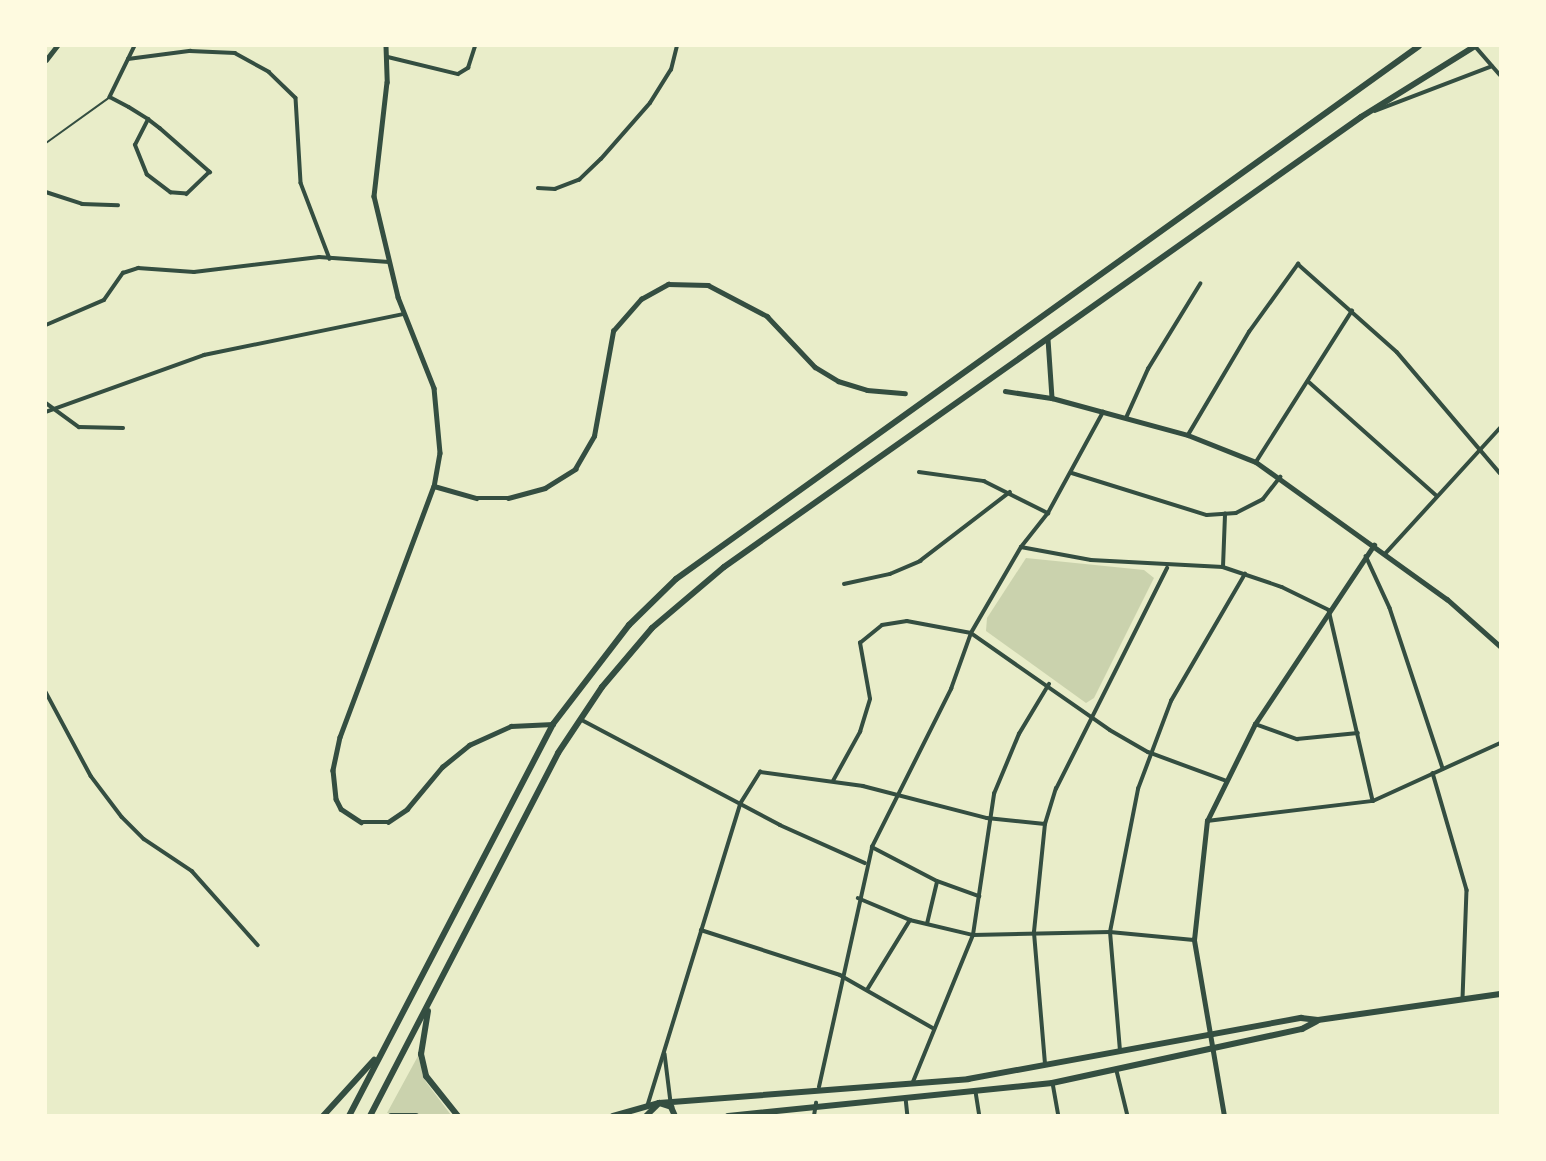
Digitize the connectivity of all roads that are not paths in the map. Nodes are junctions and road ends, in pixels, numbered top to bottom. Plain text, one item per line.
1 (57, 46) edge
2 (135, 46) edge
3 (386, 46) edge
4 (475, 46) edge
5 (677, 46) edge
6 (1419, 46) edge
7 (1475, 46) edge
8 (388, 57) junction
9 (128, 59) junction
10 (46, 60) edge
11 (1492, 66) junction
12 (1500, 75) edge
13 (110, 97) junction
14 (1360, 117) junction
15 (148, 119) junction
16 (46, 143) edge
17 (538, 188) dead end
18 (46, 192) edge
19 (118, 205) dead end
20 (330, 259) junction
21 (388, 262) junction
22 (1200, 284) dead end
23 (1352, 311) junction
24 (404, 314) junction
25 (46, 325) edge
26 (1048, 339) junction
27 (1308, 381) junction
28 (1005, 391) dead end
29 (905, 393) dead end
30 (1052, 398) junction
31 (46, 402) edge
32 (51, 407) junction
33 (46, 412) edge
34 (1103, 412) junction
35 (1126, 418) junction
36 (123, 428) dead end
37 (1500, 428) edge
38 (1188, 435) junction
39 (1479, 447) junction
40 (1256, 462) junction
41 (919, 471) dead end
42 (1072, 473) junction
43 (1500, 473) edge
44 (1280, 477) junction
45 (434, 486) junction
46 (1010, 492) junction
47 (1436, 495) junction
48 (1048, 513) junction
49 (1225, 513) junction
50 (1374, 545) junction
51 (1021, 547) junction
52 (1385, 554) junction
53 (1366, 556) junction
54 (1223, 567) junction
55 (1167, 568) junction
56 (1245, 575) junction
57 (844, 584) dead end
58 (1329, 610) junction
59 (971, 633) junction
60 (1500, 646) edge
61 (1049, 684) junction
62 (46, 692) edge
63 (1094, 717) junction
64 (580, 719) junction
65 (1255, 723) junction
66 (553, 724) junction
67 (1358, 733) junction
68 (1500, 743) edge
69 (1148, 752) junction
70 (1443, 768) junction
71 (1433, 773) junction
72 (833, 781) junction
73 (1227, 781) junction
74 (896, 795) junction
75 (1373, 801) junction
76 (740, 804) junction
77 (988, 818) junction
78 (1207, 821) junction
79 (1045, 824) junction
80 (872, 846) junction
81 (865, 863) junction
82 (937, 881) junction
83 (979, 896) junction
84 (858, 898) junction
85 (910, 920) junction
86 (927, 924) junction
87 (701, 930) junction
88 (1034, 932) junction
89 (1110, 932) junction
90 (973, 935) junction
91 (1194, 940) junction
92 (258, 945) dead end
93 (840, 975) junction
94 (867, 991) junction
95 (1500, 994) edge
96 (1463, 1000) junction
97 (429, 1006) junction
98 (1318, 1020) junction
99 (933, 1029) junction
100 (1209, 1033) junction
101 (386, 1045) junction
102 (1212, 1048) junction
103 (664, 1052) junction
104 (1120, 1052) junction
105 (1045, 1066) junction
106 (1117, 1070) junction
107 (913, 1082) junction
108 (1052, 1083) junction
109 (819, 1087) junction
110 (976, 1092) junction
111 (906, 1098) junction
112 (671, 1101) junction
113 (659, 1103) junction
114 (816, 1103) junction
115 (648, 1105) junction
116 (675, 1114) edge
117 (323, 1115) edge
118 (349, 1115) edge
119 (370, 1115) edge
120 (391, 1115) edge
121 (416, 1115) edge
122 (458, 1115) edge
123 (613, 1115) edge
124 (646, 1115) edge
125 (728, 1115) edge
126 (814, 1115) edge
127 (908, 1115) edge
128 (980, 1115) edge
129 (1059, 1115) edge
130 (1128, 1115) edge
131 (1224, 1115) edge

1 - 10 street
2 - 9 street
3 - 8 street
4 - 8 street
5 - 17 street
6 - 66 main road
7 - 11 street
7 - 14 main road
8 - 21 street
9 - 13 street
9 - 20 street
11 - 12 street
11 - 14 street
13 - 15 street
13 - 16 lane
14 - 26 main road
15 - 15 street
18 - 19 street
20 - 21 street
20 - 25 street
21 - 24 street
22 - 35 street
23 - 27 street
23 - 38 street
23 - 39 street
24 - 32 street
24 - 45 street
26 - 30 street
26 - 64 main road
27 - 40 street
27 - 47 street
28 - 30 street
29 - 45 street
30 - 34 street
31 - 32 street
32 - 33 street
32 - 36 street
34 - 35 street
34 - 42 street
35 - 38 street
37 - 39 street
38 - 40 street
39 - 43 street
39 - 47 street
40 - 44 street
41 - 46 street
42 - 48 street
42 - 49 street
44 - 49 street
44 - 50 street
45 - 66 street
46 - 48 street
46 - 57 street
47 - 52 street
48 - 51 street
49 - 54 street
50 - 52 street
50 - 53 street
51 - 55 street
51 - 59 street
52 - 60 street
53 - 58 street
53 - 70 street
54 - 55 street
54 - 56 street
55 - 63 street
56 - 58 street
56 - 69 street
58 - 65 street
58 - 67 street
59 - 61 street
59 - 72 street
59 - 74 street
61 - 63 street
61 - 77 street
62 - 92 street
63 - 69 street
63 - 79 street
64 - 76 street
64 - 97 main road
65 - 67 street
65 - 73 street
66 - 101 main road
67 - 75 street
68 - 70 street
69 - 73 street
69 - 89 street
70 - 71 street
71 - 75 street
71 - 96 street
72 - 74 street
72 - 76 street
73 - 78 street
74 - 77 street
74 - 80 street
75 - 78 street
76 - 81 street
76 - 87 street
77 - 79 street
77 - 83 street
78 - 91 street
79 - 88 street
80 - 81 street
80 - 82 street
81 - 84 street
82 - 83 street
82 - 86 street
83 - 90 street
84 - 85 street
84 - 93 street
85 - 86 street
85 - 94 street
86 - 90 street
87 - 93 street
87 - 103 street
88 - 89 street
88 - 90 street
88 - 105 street
89 - 91 street
89 - 104 street
90 - 99 street
91 - 100 street
93 - 94 street
93 - 109 street
94 - 99 street
95 - 96 main road
96 - 98 main road
97 - 119 main road
97 - 122 main road
98 - 100 main road
98 - 102 main road
99 - 107 street
100 - 102 street
100 - 104 main road
101 - 117 main road
101 - 118 main road
102 - 106 main road
102 - 131 street
103 - 112 street
103 - 115 street
104 - 105 main road
105 - 107 main road
106 - 108 main road
106 - 130 street
107 - 109 main road
108 - 110 main road
108 - 129 street
109 - 112 main road
110 - 111 main road
110 - 128 street
111 - 114 main road
111 - 127 street
112 - 113 main road
112 - 116 street
113 - 115 main road
113 - 116 main road
113 - 124 main road
114 - 125 main road
114 - 126 street
115 - 123 main road
115 - 124 street
120 - 121 main road

